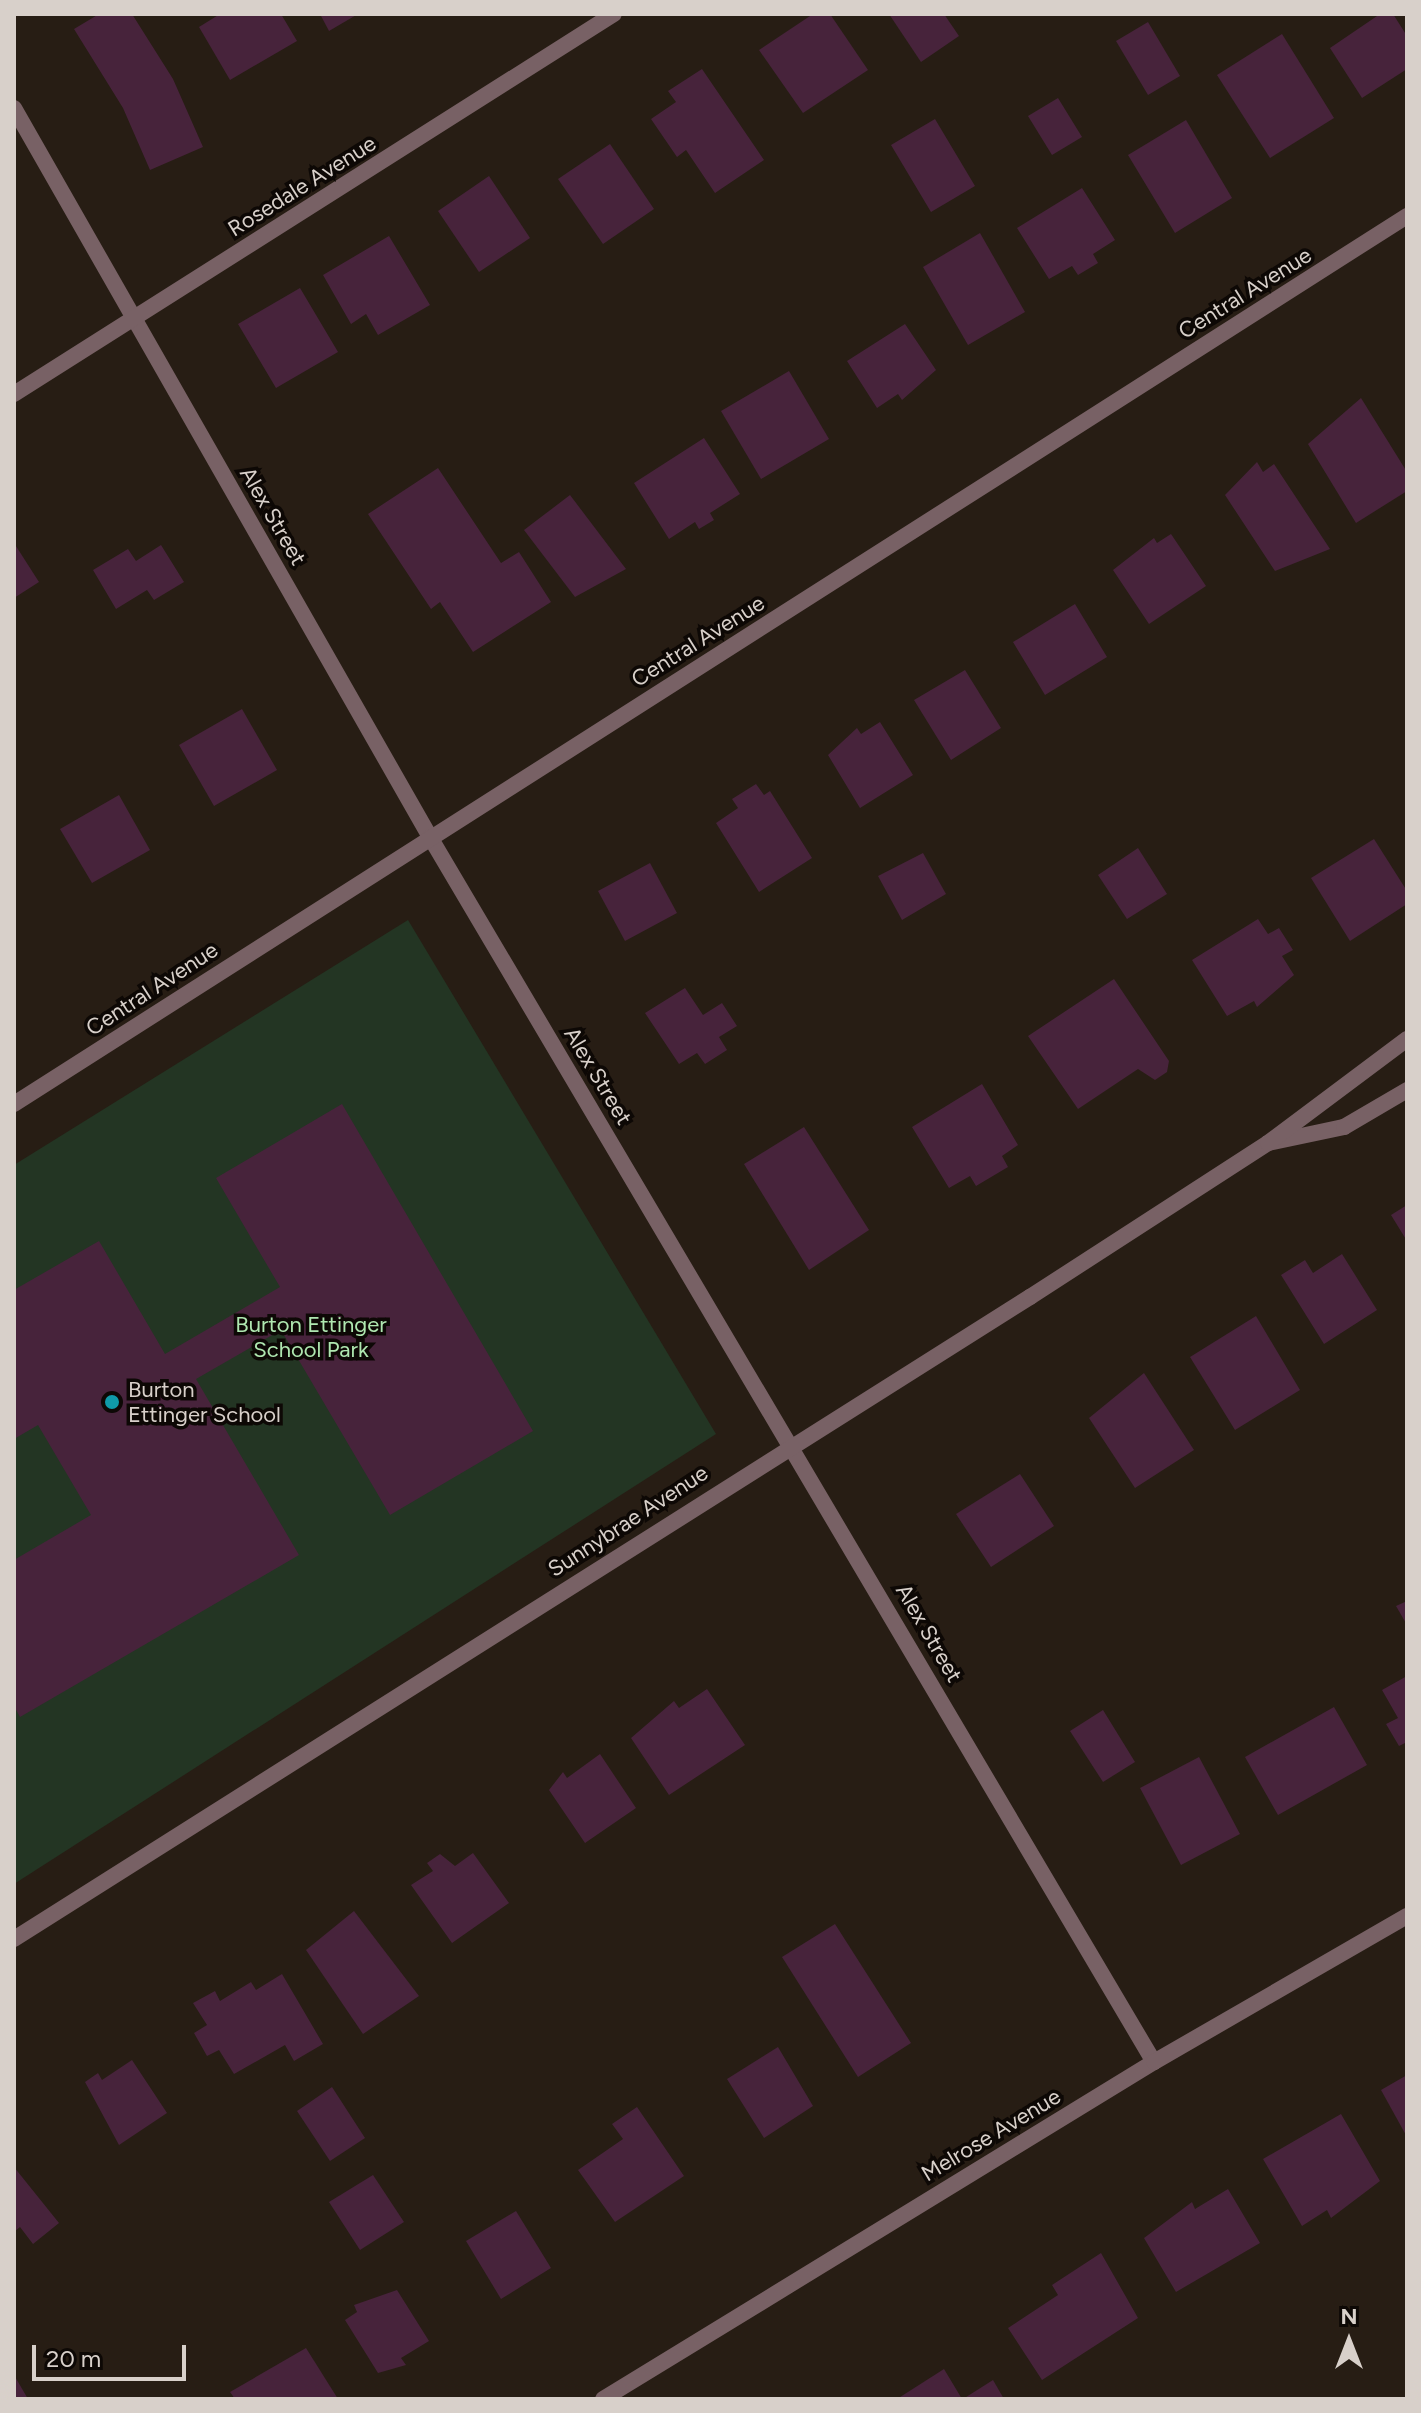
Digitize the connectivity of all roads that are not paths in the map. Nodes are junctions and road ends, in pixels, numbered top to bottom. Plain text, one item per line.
1 (614, 14) edge
2 (14, 108) edge
3 (1407, 216) edge
4 (135, 318) junction
5 (14, 394) edge
6 (430, 837) junction
7 (1407, 1039) edge
8 (1407, 1090) edge
9 (14, 1104) edge
10 (1268, 1143) junction
11 (792, 1442) junction
12 (1407, 1916) edge
13 (14, 1939) edge
14 (1154, 2062) junction
15 (603, 2399) edge

1 - 4 street, Rosedale Avenue
2 - 4 street, Alex Street
3 - 6 street, Central Avenue
4 - 5 street, Rosedale Avenue
4 - 6 street, Alex Street
6 - 9 street, Central Avenue
6 - 11 street, Alex Street
7 - 10 street, Sunnybrae Avenue
8 - 10 street, Sunnybrae Avenue
10 - 11 street, Sunnybrae Avenue
11 - 13 street, Sunnybrae Avenue
11 - 14 street, Alex Street
12 - 14 street, Melrose Avenue
14 - 15 street, Melrose Avenue

